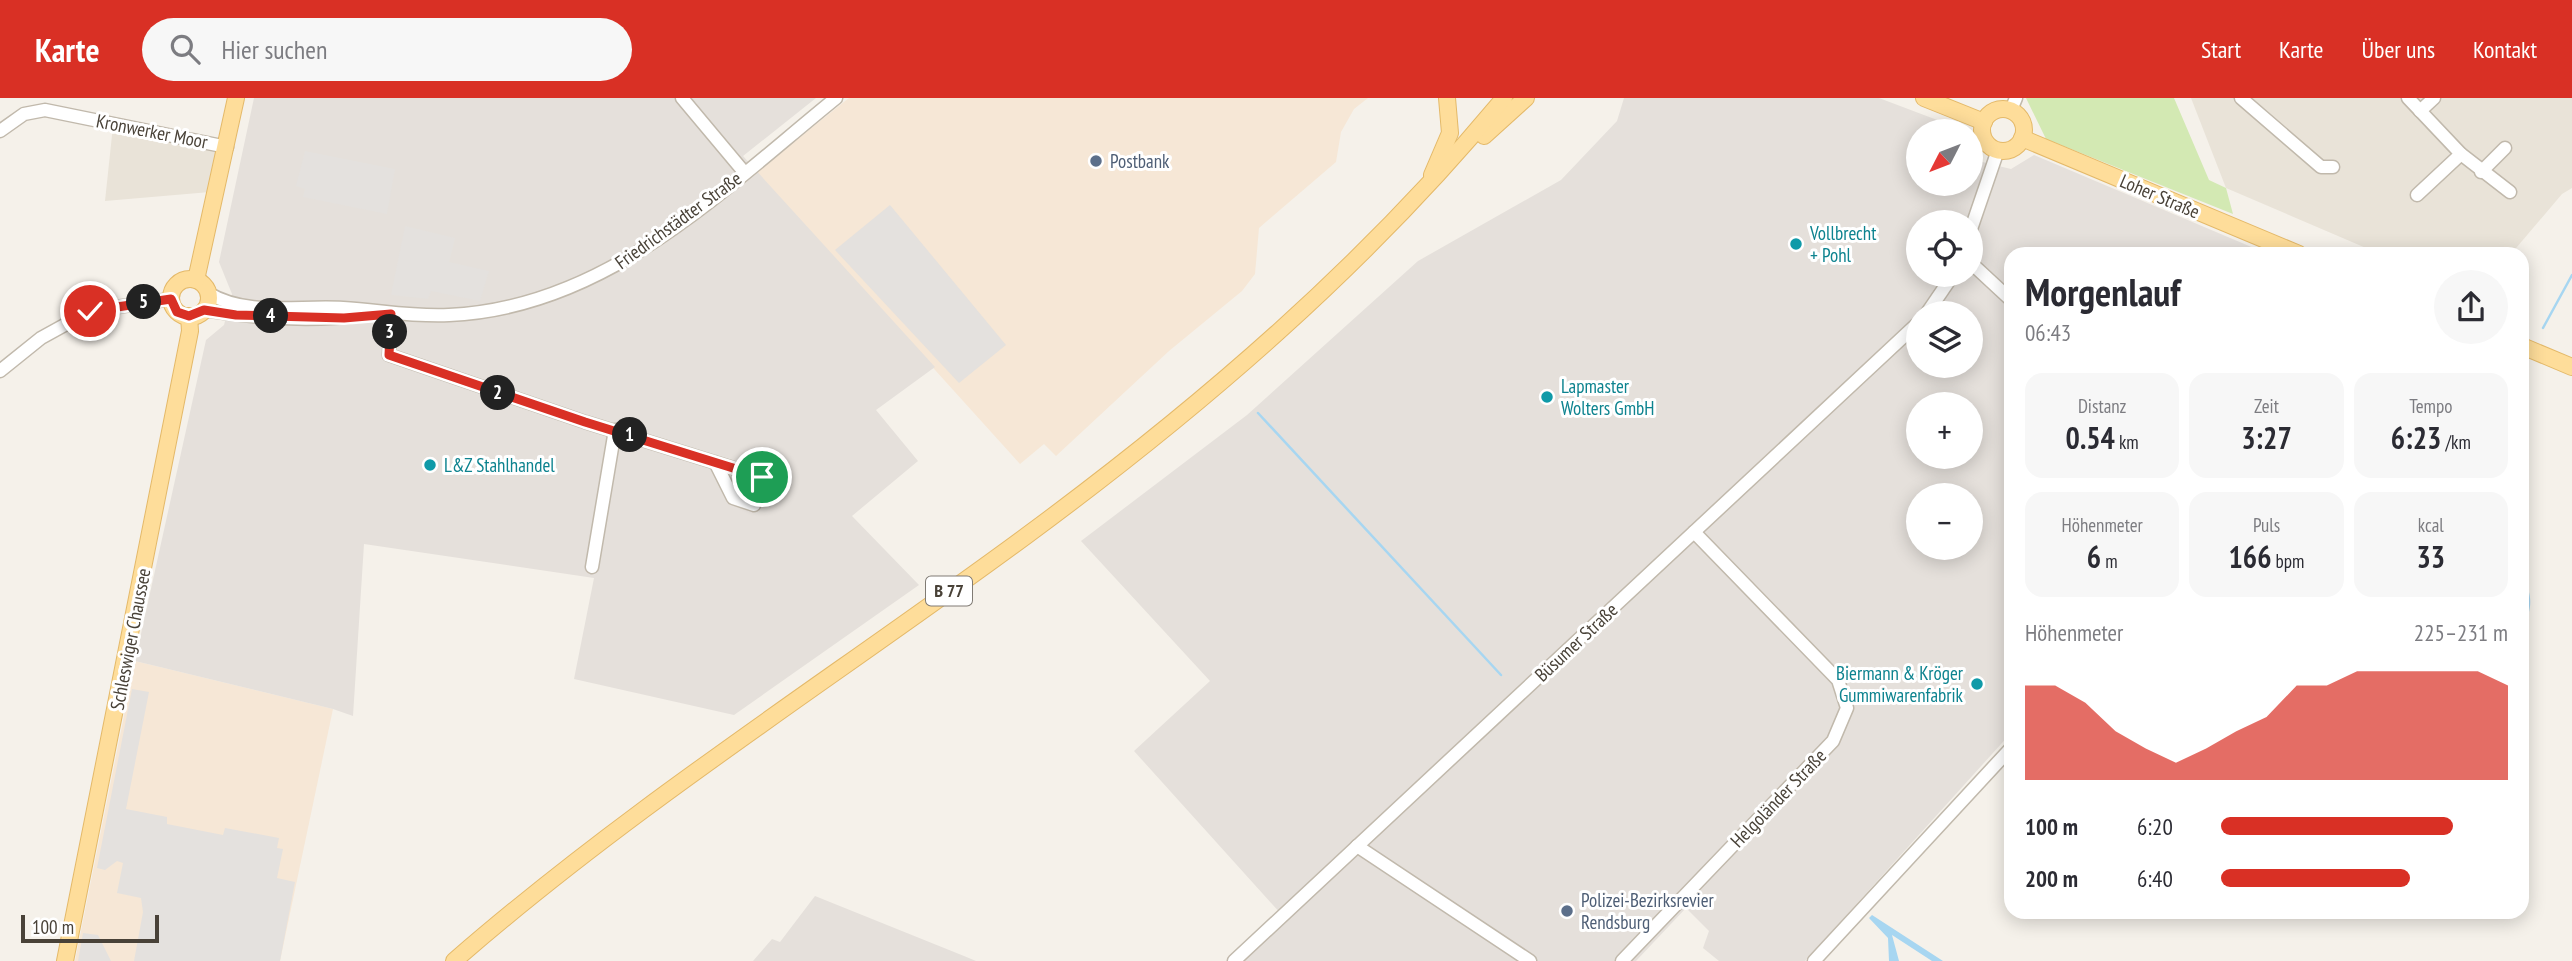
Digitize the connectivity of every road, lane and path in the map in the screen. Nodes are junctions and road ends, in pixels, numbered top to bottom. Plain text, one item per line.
1 (236, 98) edge
2 (682, 98) edge
3 (836, 98) edge
4 (1447, 98) edge
5 (1504, 98) edge
6 (1525, 98) edge
7 (1924, 98) edge
8 (2241, 98) edge
9 (2409, 98) edge
10 (2434, 98) edge
11 (2013, 104) edge
12 (2420, 110) junction
13 (1984, 121) junction
14 (0, 131) edge
15 (2022, 138) junction
16 (227, 147) junction
17 (2505, 148) dead end
18 (1998, 150) junction
19 (2461, 154) junction
20 (2333, 167) dead end
21 (744, 172) junction
22 (2480, 172) junction
23 (1438, 177) junction
24 (2510, 192) dead end
25 (1422, 194) junction
26 (2417, 195) dead end
27 (1978, 210) edge
28 (2282, 247) edge
29 (1983, 274) edge
30 (196, 280) junction
31 (208, 293) junction
32 (2004, 294) edge
33 (171, 299) junction
34 (196, 313) junction
35 (377, 313) junction
36 (391, 314) junction
37 (1906, 334) edge
38 (2529, 349) edge
39 (2572, 367) edge
40 (0, 371) edge
41 (615, 430) junction
42 (715, 462) dead end
43 (1694, 532) junction
44 (592, 567) dead end
45 (2004, 756) edge
46 (1357, 846) junction
47 (65, 961) edge
48 (454, 961) edge
49 (1234, 961) edge
50 (1530, 961) edge
51 (1622, 961) edge
52 (1814, 961) edge

1 - 16 main road
2 - 21 street
3 - 21 street, Friedrichstädter Straße
4 - 25 main road
5 - 23 main road, B 77
6 - 23 main road
7 - 13 main road
8 - 20 street
9 - 12 street
10 - 12 street
11 - 13 main road
11 - 15 main road
12 - 19 street
13 - 18 main road
14 - 16 street, Kronwerker Moor
15 - 18 main road
15 - 28 main road, Loher Straße
16 - 30 main road
17 - 22 street
18 - 27 street
19 - 22 street
19 - 26 street
21 - 36 street, Friedrichstädter Straße
22 - 24 street
23 - 25 main road, B 77
25 - 48 main road, B 77
29 - 32 street
30 - 31 main road
30 - 33 main road
31 - 34 main road
31 - 35 street, Friedrichstädter Straße
33 - 34 main road
33 - 40 street
34 - 35 street, Friedrichstädter Straße
34 - 47 main road, Schleswiger Chaussee
35 - 36 street, Friedrichstädter Straße
36 - 41 street
37 - 43 street, Büsumer Straße
38 - 39 main road
41 - 42 street
41 - 44 street
43 - 46 street, Büsumer Straße
43 - 51 street, Helgoländer Straße
45 - 52 street
46 - 49 street, Büsumer Straße
46 - 50 street

